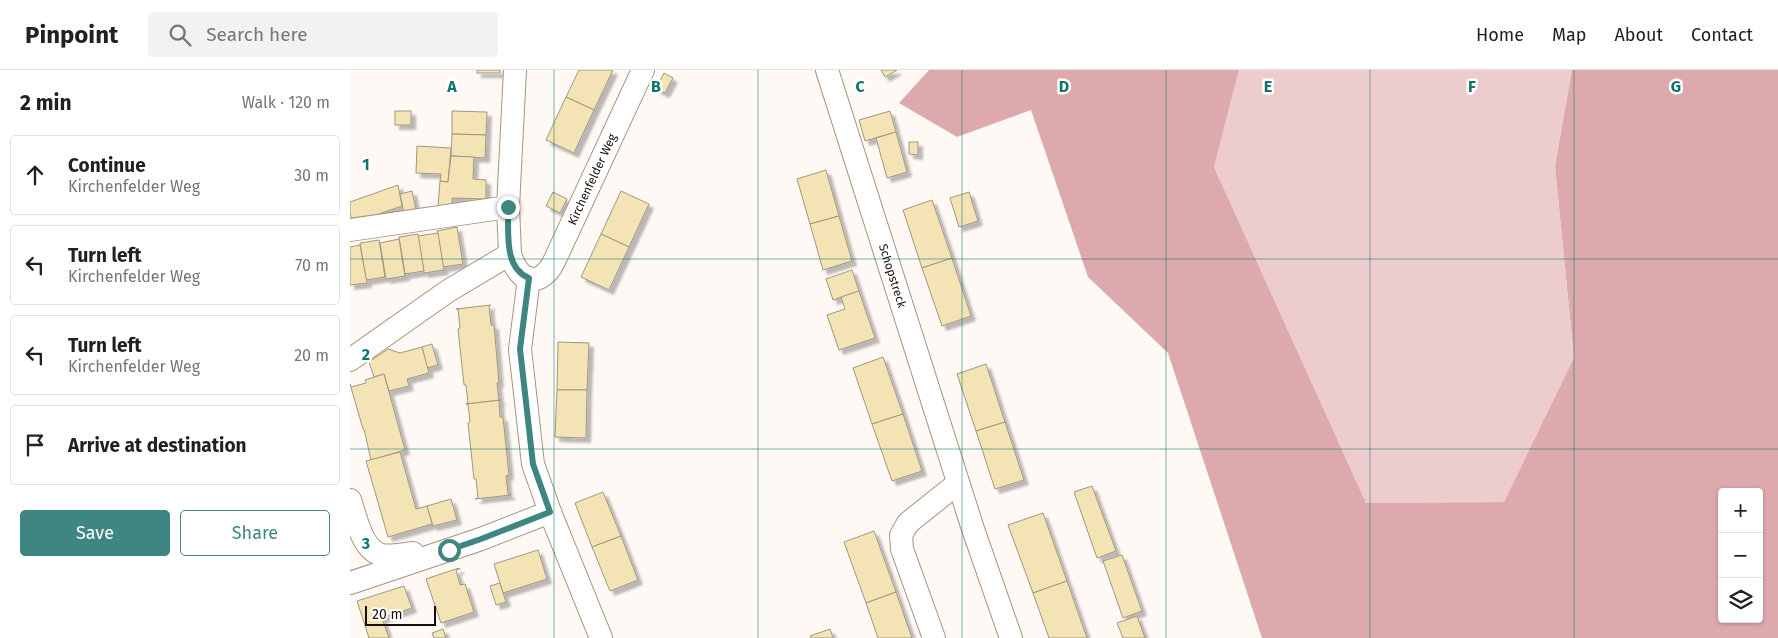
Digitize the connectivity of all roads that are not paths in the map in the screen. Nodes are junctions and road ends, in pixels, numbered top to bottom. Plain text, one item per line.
1 (515, 70) edge
2 (643, 70) edge
3 (827, 70) edge
4 (508, 207) junction
5 (350, 230) edge
6 (510, 254) junction
7 (529, 278) junction
8 (350, 360) edge
9 (958, 483) junction
10 (350, 500) edge
11 (550, 512) junction
12 (449, 550) junction
13 (350, 583) edge
14 (601, 638) edge
15 (934, 638) edge
16 (1011, 638) edge

1 - 4 street
2 - 7 street, Kirchenfelder Weg
3 - 9 street, Schopstreck
4 - 5 street
4 - 6 street
6 - 7 street
6 - 8 street
7 - 11 street
9 - 15 street
9 - 16 street, Schopstreck
10 - 12 street
11 - 12 street
11 - 14 street
12 - 13 street

